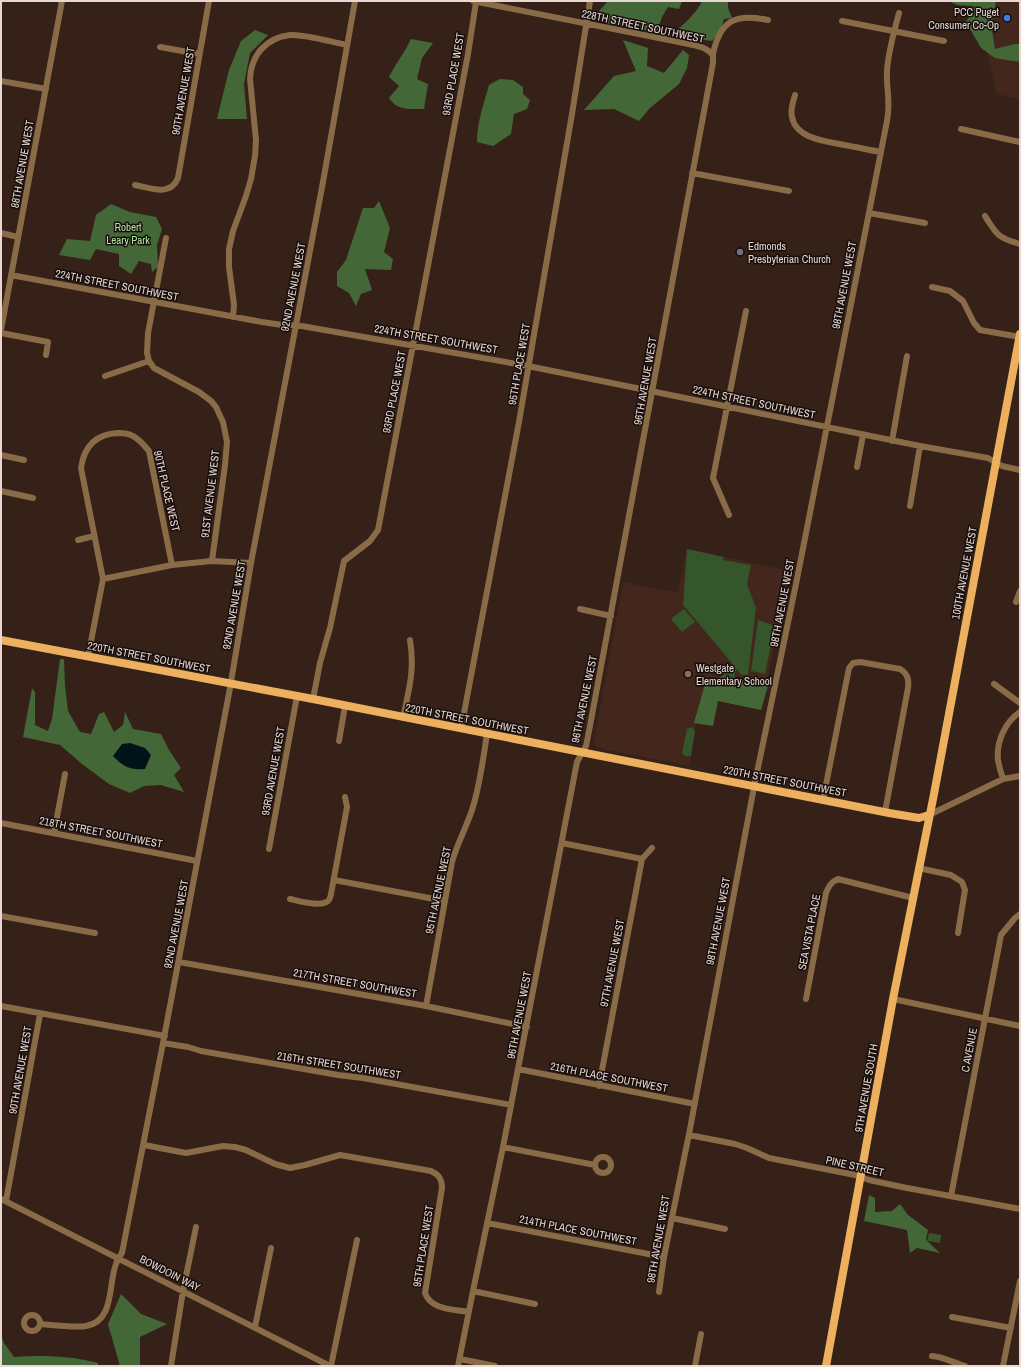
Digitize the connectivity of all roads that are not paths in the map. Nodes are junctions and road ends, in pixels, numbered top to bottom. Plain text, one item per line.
1 (62, 1) edge
2 (209, 1) edge
3 (355, 1) edge
4 (590, 1) edge
5 (474, 2) edge
6 (899, 13) dead end
7 (768, 20) dead end
8 (842, 22) dead end
9 (587, 24) junction
10 (894, 32) junction
11 (944, 41) dead end
12 (347, 45) junction
13 (160, 47) dead end
14 (199, 54) junction
15 (713, 56) junction
16 (1, 81) edge
17 (46, 89) junction
18 (794, 95) dead end
19 (961, 129) dead end
20 (1020, 142) edge
21 (881, 152) junction
22 (692, 173) junction
23 (135, 185) dead end
24 (789, 191) dead end
25 (869, 212) junction
26 (985, 216) dead end
27 (924, 224) dead end
28 (1, 234) edge
29 (18, 237) junction
30 (166, 238) dead end
31 (1020, 244) edge
32 (12, 275) junction
33 (932, 287) dead end
34 (154, 302) junction
35 (746, 311) dead end
36 (3, 312) edge
37 (233, 316) junction
38 (296, 325) junction
39 (1, 331) edge
40 (1020, 336) edge
41 (413, 345) junction
42 (46, 355) dead end
43 (907, 356) dead end
44 (149, 361) junction
45 (528, 366) junction
46 (105, 376) dead end
47 (653, 390) junction
48 (727, 406) junction
49 (826, 427) junction
50 (863, 434) junction
51 (892, 441) junction
52 (920, 446) junction
53 (1, 455) edge
54 (24, 460) dead end
55 (996, 463) junction
56 (857, 467) dead end
57 (1020, 470) edge
58 (1, 491) edge
59 (33, 498) dead end
60 (910, 506) dead end
61 (729, 514) dead end
62 (94, 536) junction
63 (78, 540) dead end
64 (212, 561) junction
65 (251, 563) junction
66 (172, 565) junction
67 (103, 579) junction
68 (1020, 591) edge
69 (1016, 602) dead end
70 (580, 609) dead end
71 (611, 616) junction
72 (1, 640) edge
73 (410, 640) dead end
74 (88, 656) junction
75 (231, 683) junction
76 (994, 684) dead end
77 (297, 696) junction
78 (313, 699) junction
79 (1020, 703) edge
80 (345, 706) junction
81 (1020, 712) edge
82 (403, 718) junction
83 (461, 729) junction
84 (486, 734) junction
85 (339, 740) dead end
86 (583, 753) junction
87 (65, 774) dead end
88 (1020, 776) edge
89 (1003, 779) junction
90 (754, 787) junction
91 (345, 797) dead end
92 (823, 800) junction
93 (885, 812) junction
94 (929, 815) junction
95 (1, 823) edge
96 (54, 833) junction
97 (562, 843) junction
98 (652, 848) dead end
99 (269, 849) dead end
100 (642, 859) junction
101 (197, 861) junction
102 (918, 868) junction
103 (334, 880) junction
104 (913, 898) junction
105 (290, 899) dead end
106 (445, 901) junction
107 (1020, 914) edge
108 (1, 916) edge
109 (95, 933) dead end
110 (958, 933) dead end
111 (179, 962) junction
112 (806, 999) dead end
113 (893, 999) junction
114 (1, 1006) edge
115 (426, 1006) junction
116 (40, 1014) junction
117 (985, 1018) junction
118 (527, 1026) junction
119 (1020, 1026) edge
120 (164, 1036) junction
121 (163, 1043) junction
122 (518, 1070) junction
123 (599, 1086) junction
124 (695, 1104) junction
125 (511, 1105) junction
126 (689, 1135) junction
127 (144, 1145) junction
128 (503, 1148) junction
129 (595, 1165) dead end
130 (860, 1177) junction
131 (952, 1196) junction
132 (4, 1200) edge
133 (1020, 1209) edge
134 (672, 1218) junction
135 (487, 1223) junction
136 (196, 1227) dead end
137 (724, 1229) dead end
138 (357, 1240) dead end
139 (271, 1248) dead end
140 (664, 1257) junction
141 (118, 1259) junction
142 (1020, 1281) edge
143 (1019, 1290) edge
144 (183, 1291) junction
145 (473, 1291) junction
146 (659, 1292) dead end
147 (535, 1304) dead end
148 (468, 1312) junction
149 (952, 1317) dead end
150 (40, 1324) dead end
151 (255, 1327) junction
152 (1011, 1328) junction
153 (701, 1334) dead end
154 (932, 1356) dead end
155 (460, 1359) junction
156 (171, 1366) edge
157 (330, 1366) edge
158 (458, 1366) edge
159 (495, 1366) edge
160 (695, 1366) edge
161 (826, 1366) edge
162 (965, 1366) edge
163 (1003, 1366) edge

1 - 17 street, 88TH AVENUE WEST
2 - 14 street, 90TH AVENUE WEST
3 - 12 street, 92ND AVENUE WEST
4 - 9 street, 95TH PLACE WEST
5 - 9 street, 228TH STREET SOUTHWEST
5 - 41 street, 93RD PLACE WEST
6 - 10 street, 98TH AVENUE WEST
7 - 15 street, 96TH AVENUE WEST
8 - 10 street
9 - 15 street, 228TH STREET SOUTHWEST
9 - 45 street, 95TH PLACE WEST
10 - 11 street
10 - 21 street, 98TH AVENUE WEST
12 - 37 street
12 - 38 street, 92ND AVENUE WEST
13 - 14 street
14 - 23 street, 90TH AVENUE WEST
15 - 22 street, 96TH AVENUE WEST
16 - 17 street
17 - 29 street, 88TH AVENUE WEST
18 - 21 street
19 - 20 street
21 - 25 street, 98TH AVENUE WEST
22 - 24 street
22 - 47 street, 96TH AVENUE WEST
25 - 27 street
25 - 49 street, 98TH AVENUE WEST
26 - 31 street
28 - 29 street
29 - 32 street, 88TH AVENUE WEST
30 - 34 street
32 - 34 street, 224TH STREET SOUTHWEST
32 - 36 street, 88TH AVENUE WEST
33 - 40 street
34 - 37 street, 224TH STREET SOUTHWEST
34 - 44 street
35 - 48 street
36 - 39 street, 88TH AVENUE WEST
37 - 38 street, 224TH STREET SOUTHWEST
38 - 41 street, 224TH STREET SOUTHWEST
38 - 65 street, 92ND AVENUE WEST
39 - 42 street
40 - 55 main road, 100TH AVENUE WEST
41 - 45 street, 224TH STREET SOUTHWEST
41 - 78 street, 93RD PLACE WEST
43 - 51 street
44 - 46 street
44 - 64 street, 91ST AVENUE WEST
45 - 47 street, 224TH STREET SOUTHWEST
45 - 83 street, 95TH PLACE WEST
47 - 48 street, 224TH STREET SOUTHWEST
47 - 71 street, 96TH AVENUE WEST
48 - 49 street, 224TH STREET SOUTHWEST
48 - 61 street
49 - 50 street, 224TH STREET SOUTHWEST
49 - 90 street, 98TH AVENUE WEST
50 - 51 street, 224TH STREET SOUTHWEST
50 - 56 street
51 - 52 street, 224TH STREET SOUTHWEST
52 - 55 street, 224TH STREET SOUTHWEST
52 - 60 street
53 - 54 street
55 - 57 street, 224TH STREET SOUTHWEST
55 - 94 main road, 100TH AVENUE WEST
58 - 59 street
62 - 63 street
62 - 66 street, 90TH PLACE WEST
62 - 67 street
64 - 65 street
64 - 66 street
65 - 75 street, 92ND AVENUE WEST
66 - 67 street
67 - 74 street
68 - 69 street
70 - 71 street
71 - 86 street, 96TH AVENUE WEST
72 - 74 main road, 220TH STREET SOUTHWEST
73 - 82 street
74 - 75 main road, 220TH STREET SOUTHWEST
75 - 77 main road, 220TH STREET SOUTHWEST
75 - 101 street, 92ND AVENUE WEST
76 - 79 street
77 - 78 main road, 220TH STREET SOUTHWEST
77 - 99 street, 93RD AVENUE WEST
78 - 80 main road, 220TH STREET SOUTHWEST
80 - 82 main road, 220TH STREET SOUTHWEST
80 - 85 street
81 - 89 street
82 - 83 main road, 220TH STREET SOUTHWEST
83 - 84 main road, 220TH STREET SOUTHWEST
84 - 86 main road, 220TH STREET SOUTHWEST
84 - 106 street, 95TH AVENUE WEST
86 - 90 main road, 220TH STREET SOUTHWEST
86 - 97 street, 96TH AVENUE WEST
87 - 96 street
88 - 89 street
89 - 94 street
90 - 92 main road, 220TH STREET SOUTHWEST
90 - 124 street, 98TH AVENUE WEST
91 - 103 street
92 - 93 main road, 220TH STREET SOUTHWEST
92 - 93 street
93 - 94 main road, 220TH STREET SOUTHWEST
94 - 102 main road, 9TH AVENUE SOUTH
95 - 96 street, 218TH STREET SOUTHWEST
96 - 101 street, 218TH STREET SOUTHWEST
97 - 100 street
97 - 118 street, 96TH AVENUE WEST
98 - 100 street
100 - 123 street, 97TH AVENUE WEST
101 - 111 street, 92ND AVENUE WEST
102 - 104 main road, 9TH AVENUE SOUTH
102 - 110 street
103 - 105 street
103 - 106 street
104 - 112 street, SEA VISTA PLACE
104 - 113 main road, 9TH AVENUE SOUTH
106 - 115 street, 95TH AVENUE WEST
107 - 117 street, C AVENUE
108 - 109 street
111 - 115 street, 217TH STREET SOUTHWEST
111 - 120 street, 92ND AVENUE WEST
113 - 117 street
113 - 130 main road, 9TH AVENUE SOUTH
114 - 116 street
115 - 118 street, 217TH STREET SOUTHWEST
116 - 120 street
116 - 132 street, 90TH AVENUE WEST
117 - 119 street
117 - 131 street, C AVENUE
118 - 122 street, 96TH AVENUE WEST
120 - 121 street, 92ND AVENUE WEST
121 - 125 street, 216TH STREET SOUTHWEST
121 - 127 street, 92ND AVENUE WEST
122 - 123 street, 216TH PLACE SOUTHWEST
122 - 125 street, 96TH AVENUE WEST
123 - 124 street, 216TH PLACE SOUTHWEST
124 - 126 street, 98TH AVENUE WEST
125 - 128 street, 96TH AVENUE WEST
126 - 130 street, PINE STREET
126 - 134 street, 98TH AVENUE WEST
127 - 141 street, 92ND AVENUE WEST
127 - 148 street, 95TH PLACE WEST
128 - 129 street
128 - 135 street, 96TH AVENUE WEST
130 - 131 street, PINE STREET
130 - 161 main road, 9TH AVENUE SOUTH
131 - 133 street, PINE STREET
132 - 141 street, BOWDOIN WAY
134 - 137 street
134 - 140 street, 98TH AVENUE WEST
135 - 140 street, 214TH PLACE SOUTHWEST
135 - 145 street, 96TH AVENUE WEST
136 - 144 street
138 - 157 street
139 - 151 street
140 - 146 street, 98TH AVENUE WEST
141 - 144 street, BOWDOIN WAY
141 - 150 street, 92ND AVENUE WEST
142 - 143 street
143 - 152 street
144 - 151 street, BOWDOIN WAY
144 - 156 street
145 - 147 street
145 - 148 street, 96TH AVENUE WEST
148 - 155 street, 96TH AVENUE WEST
149 - 152 street
151 - 157 street, BOWDOIN WAY
152 - 163 street
153 - 160 street
154 - 162 street
155 - 158 street, 96TH AVENUE WEST
155 - 159 street

